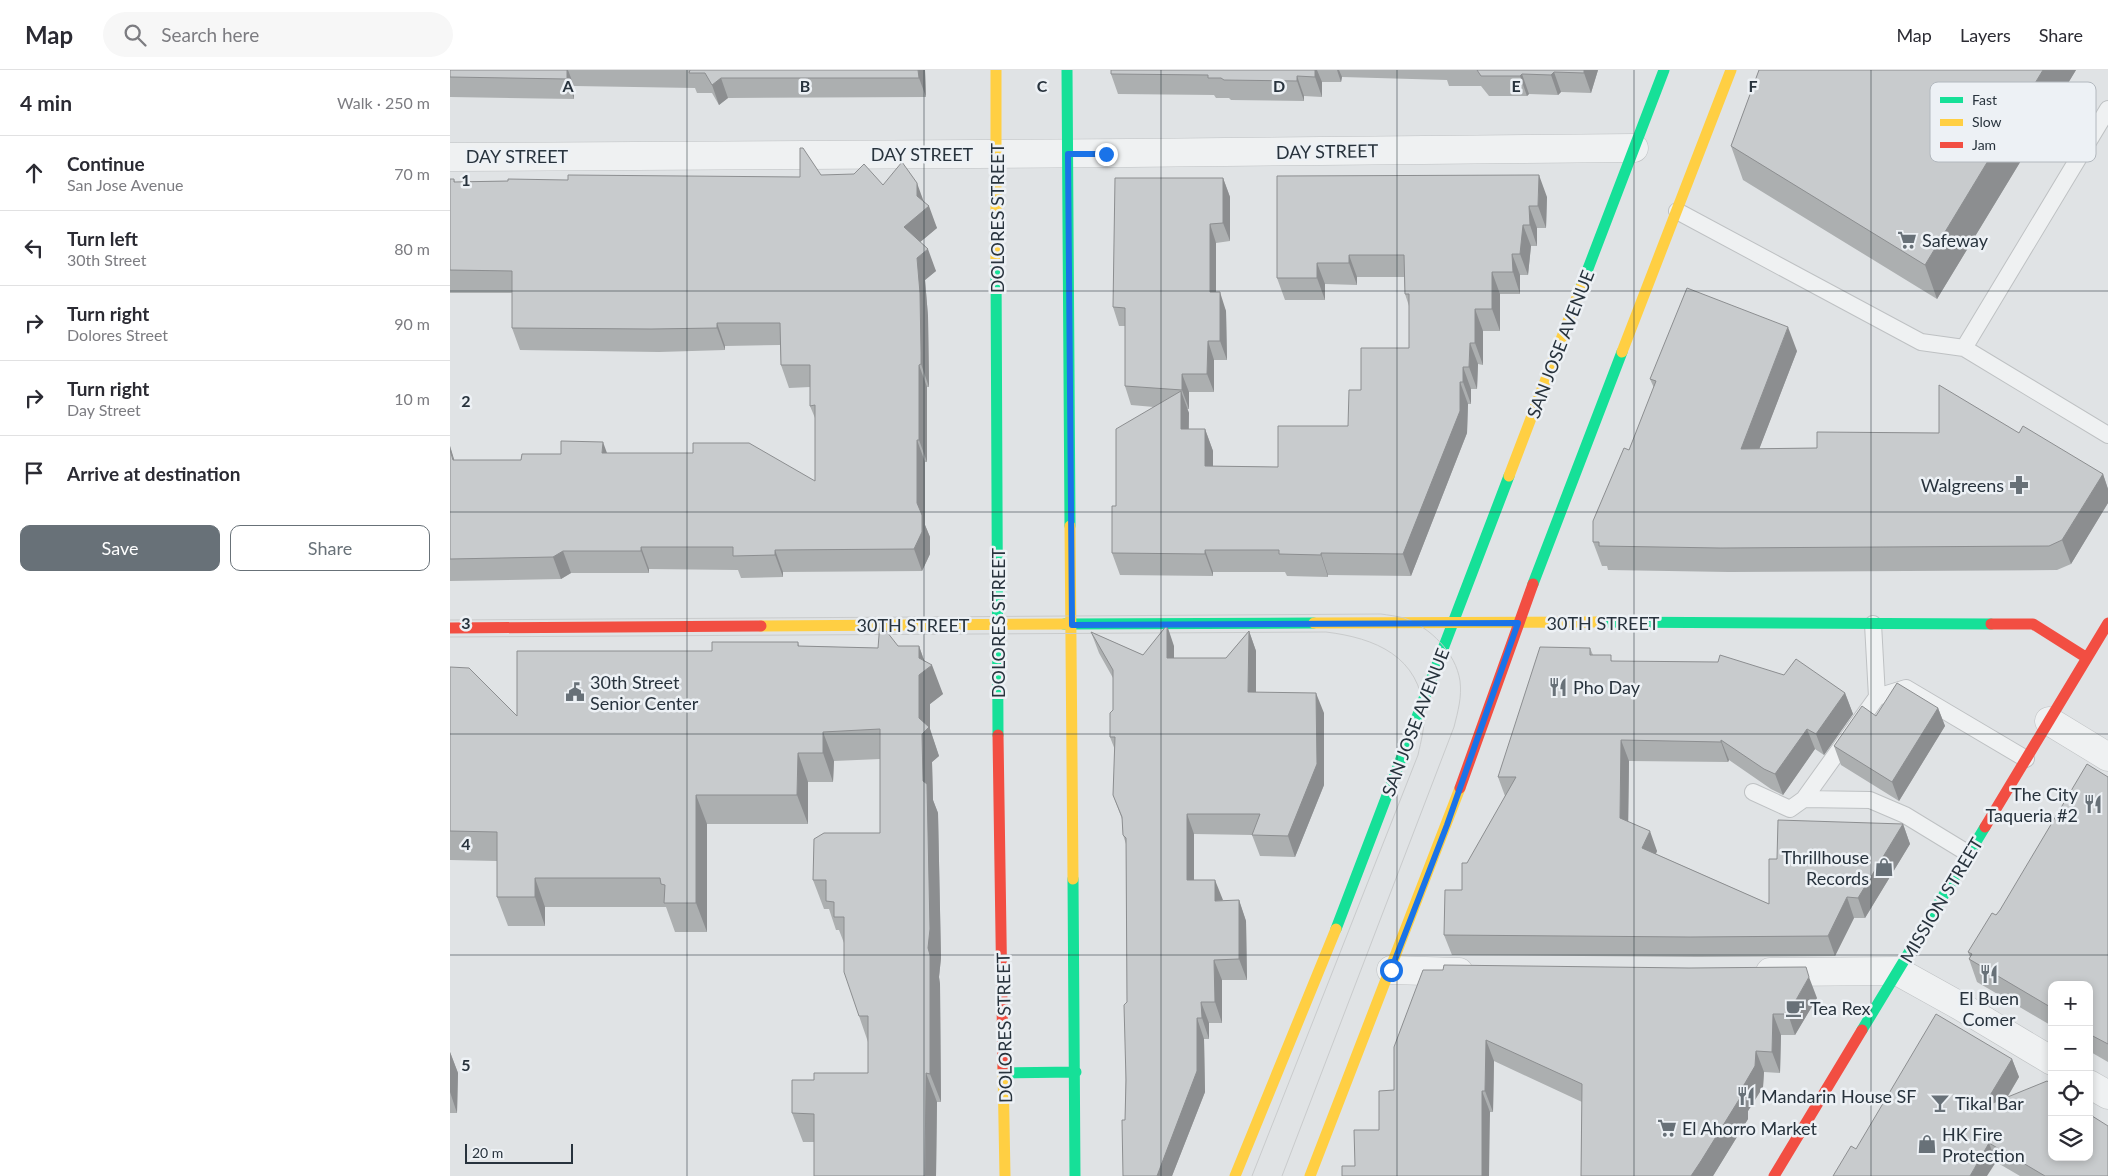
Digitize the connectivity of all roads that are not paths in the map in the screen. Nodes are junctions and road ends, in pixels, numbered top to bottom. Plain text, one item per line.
1 (996, 70) edge
2 (1067, 70) edge
3 (1664, 70) edge
4 (1731, 70) edge
5 (2108, 109) edge
6 (2096, 129) edge
7 (1634, 148) junction
8 (997, 154) junction
9 (1068, 154) junction
10 (450, 157) edge
11 (2076, 162) edge
12 (1677, 211) junction
13 (1964, 348) junction
14 (2108, 435) edge
15 (1454, 622) junction
16 (1518, 623) junction
17 (1874, 624) junction
18 (2108, 624) edge
19 (997, 625) junction
20 (1072, 625) junction
21 (450, 628) edge
22 (2087, 658) junction
23 (1877, 696) junction
24 (2049, 721) junction
25 (2108, 757) edge
26 (2026, 759) junction
27 (1753, 792) dead end
28 (1804, 799) junction
29 (1969, 854) junction
30 (1391, 970) junction
31 (1482, 972) edge
32 (1746, 972) edge
33 (1897, 972) junction
34 (2048, 1059) edge
35 (1076, 1072) junction
36 (1005, 1073) junction
37 (2093, 1086) edge
38 (2108, 1095) edge
39 (1005, 1176) edge
40 (1075, 1176) edge
41 (1235, 1176) edge
42 (1310, 1176) edge
43 (1774, 1176) edge

1 - 8 main road, DOLORES STREET
2 - 9 main road
3 - 7 main road, SAN JOSE AVENUE
4 - 12 main road
5 - 6 lane
7 - 9 street, DAY STREET
7 - 15 main road, SAN JOSE AVENUE
8 - 9 street, DAY STREET
8 - 10 street, DAY STREET
8 - 19 main road, DOLORES STREET
9 - 20 main road
11 - 13 lane
12 - 13 lane
12 - 16 main road
13 - 14 lane
15 - 16 main road, 30TH STREET
15 - 20 main road, 30TH STREET
15 - 41 main road, SAN JOSE AVENUE
16 - 17 main road, 30TH STREET
16 - 30 main road
17 - 22 main road, 30TH STREET
17 - 23 lane
18 - 22 main road, MISSION STREET
19 - 20 main road, 30TH STREET
19 - 21 main road, 30TH STREET
19 - 36 main road, DOLORES STREET
20 - 35 main road
22 - 24 main road, MISSION STREET
23 - 26 lane
23 - 28 lane
24 - 25 street
24 - 26 main road, MISSION STREET
26 - 29 main road, MISSION STREET
27 - 28 lane
28 - 29 lane
29 - 33 main road, MISSION STREET
30 - 31 street
30 - 42 main road
32 - 33 street
33 - 34 street
33 - 43 main road, MISSION STREET
35 - 36 main road
35 - 40 main road
36 - 39 main road, DOLORES STREET
37 - 38 street

